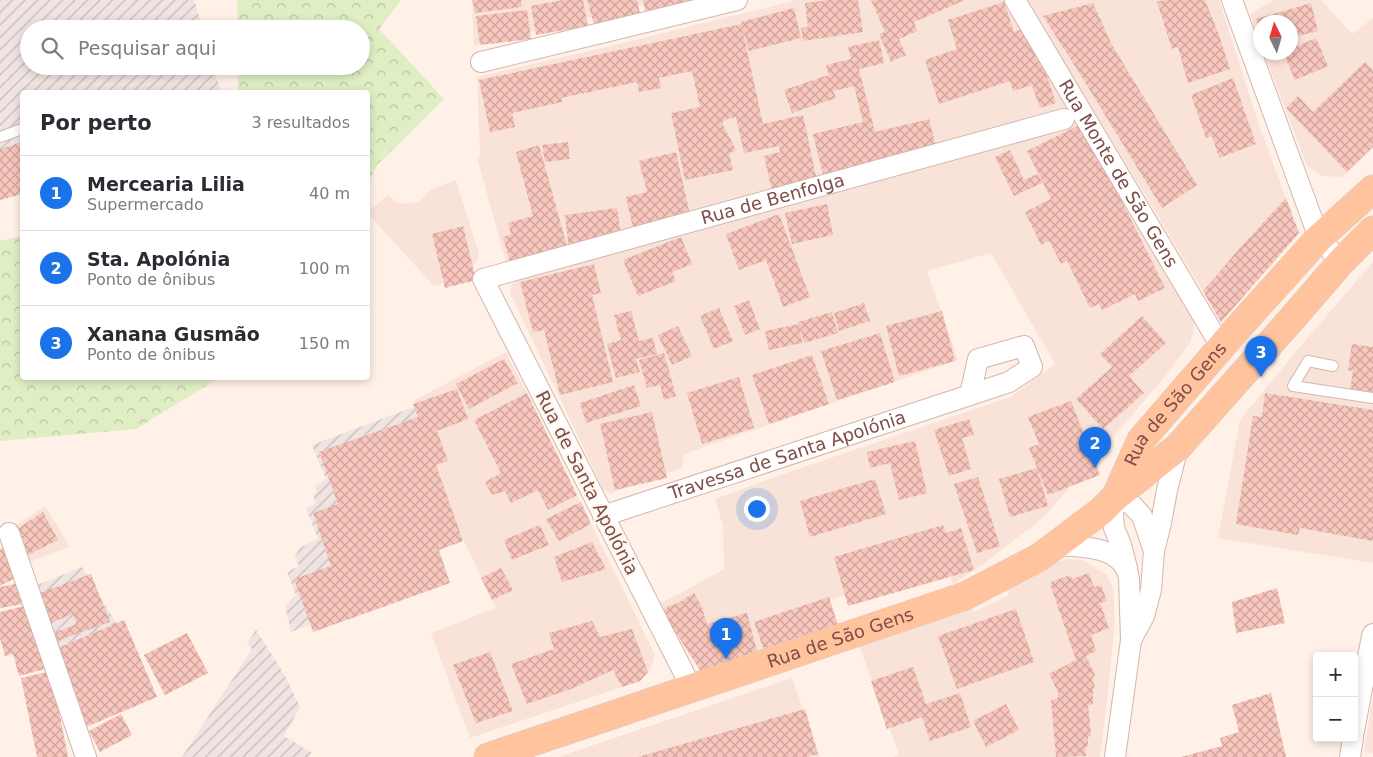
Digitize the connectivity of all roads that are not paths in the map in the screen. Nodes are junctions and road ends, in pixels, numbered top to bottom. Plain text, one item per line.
1 (737, 0) edge
2 (1015, 0) edge
3 (1232, 0) edge
4 (481, 62) dead end
5 (1064, 118) dead end
6 (20, 130) edge
7 (0, 137) edge
8 (1373, 189) edge
9 (1373, 230) edge
10 (1319, 238) junction
11 (1341, 262) junction
12 (483, 278) joint
13 (1222, 348) junction
14 (1334, 366) dead end
15 (970, 395) dead end
16 (1373, 398) edge
17 (1178, 447) junction
18 (1115, 497) junction
19 (604, 516) junction
20 (9, 533) dead end
21 (1055, 545) junction
22 (1154, 550) junction
23 (1127, 568) junction
24 (1373, 634) edge
25 (1131, 640) junction
26 (690, 689) junction
27 (1358, 710) edge
28 (1352, 742) edge
29 (86, 757) edge
30 (488, 757) edge
31 (1115, 757) edge
32 (1350, 757) edge

1 - 4 street
2 - 13 street, Rua Monte de São Gens
3 - 10 street
5 - 12 street, Rua de Benfolga
6 - 7 lane
8 - 10 main road, Rua de São Gens
9 - 11 main road, Rua de São Gens
10 - 11 street
10 - 13 main road, Rua de São Gens
11 - 17 main road, Rua de São Gens
12 - 19 street, Rua de Santa Apolónia
13 - 18 main road, Rua de São Gens
14 - 16 lane
15 - 19 street, Travessa de Santa Apolónia
17 - 18 main road, Rua de São Gens
17 - 22 street
18 - 21 main road, Rua de São Gens
18 - 22 street
18 - 23 street
19 - 26 street, Rua de Santa Apolónia
20 - 29 street
21 - 23 street
21 - 26 main road, Rua de São Gens
22 - 25 street
23 - 25 street
24 - 27 street
25 - 31 street
26 - 30 main road, Rua de São Gens
28 - 32 street

